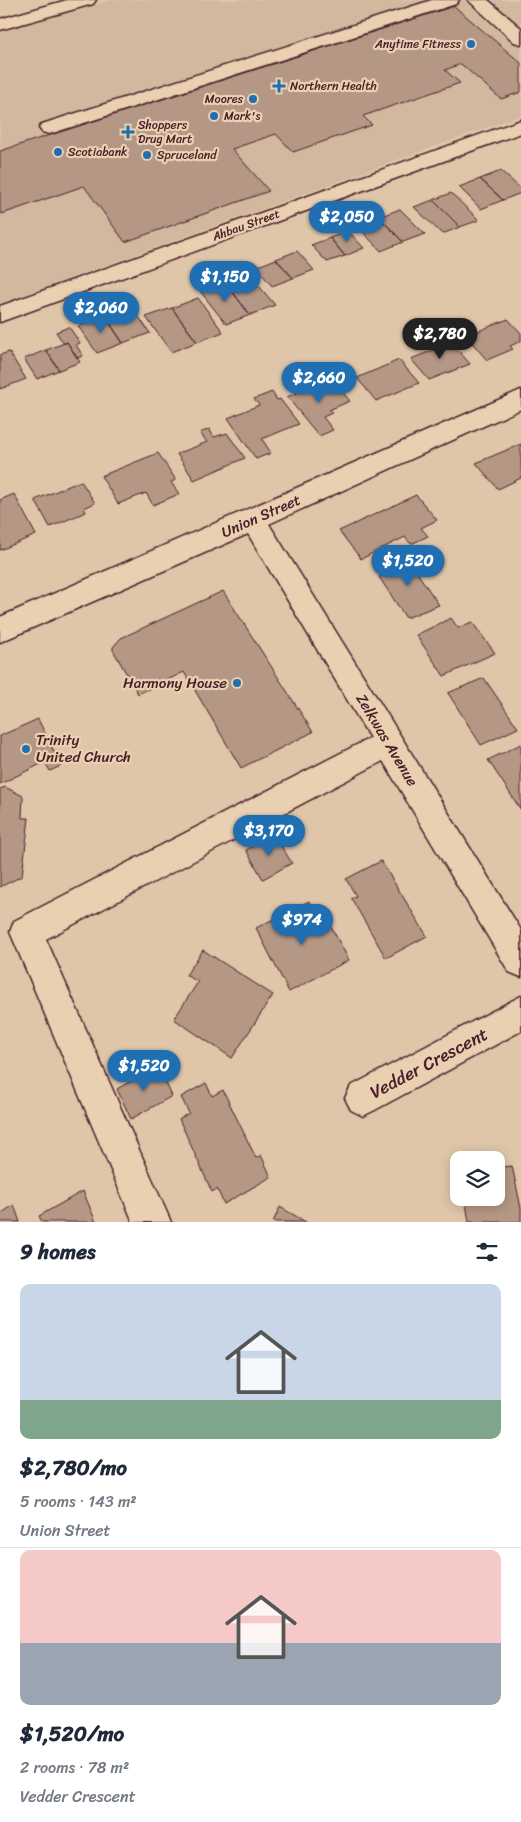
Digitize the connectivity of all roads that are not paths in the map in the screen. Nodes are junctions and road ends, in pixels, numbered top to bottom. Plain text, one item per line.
1 (87, 0) edge
2 (450, 0) edge
3 (477, 0) edge
4 (0, 25) edge
5 (521, 38) edge
6 (521, 126) edge
7 (49, 128) dead end
8 (0, 314) edge
9 (521, 399) edge
10 (253, 520) junction
11 (0, 630) edge
12 (389, 743) junction
13 (521, 960) edge
14 (521, 1013) edge
15 (363, 1098) dead end
16 (152, 1222) edge

1 - 4 street
2 - 7 street
3 - 5 street
6 - 8 street, Ahbau Street
9 - 10 street, Union Street
10 - 11 street, Union Street
10 - 12 street, Zelkwas Avenue
12 - 13 street, Zelkwas Avenue
12 - 16 street
14 - 15 street, Vedder Crescent

